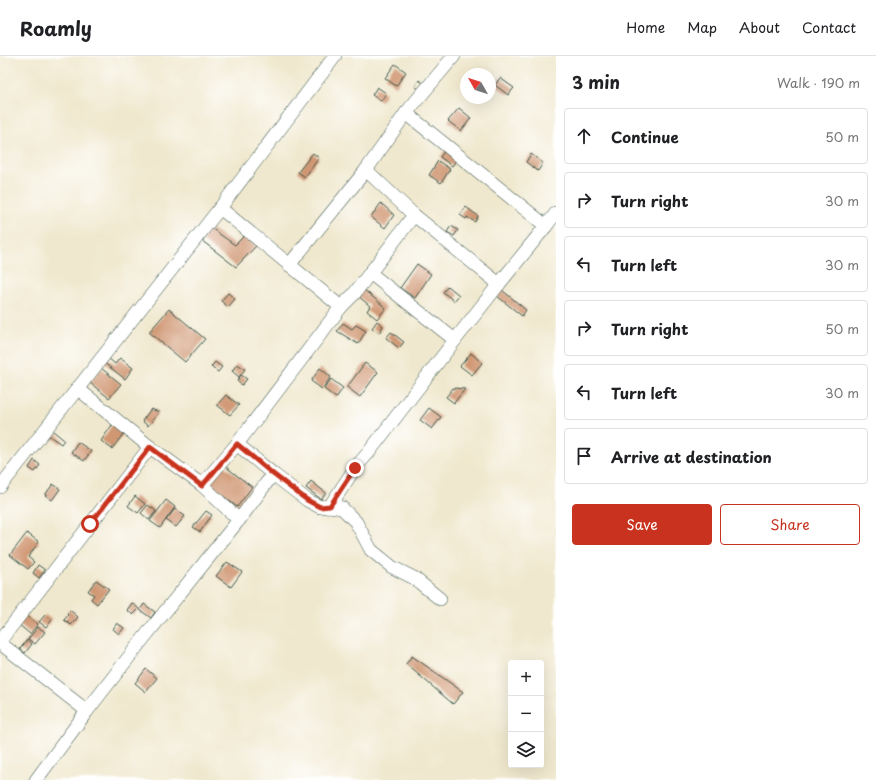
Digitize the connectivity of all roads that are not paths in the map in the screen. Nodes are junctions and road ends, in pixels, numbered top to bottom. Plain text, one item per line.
1 (335, 56) edge
2 (454, 56) edge
3 (406, 113) junction
4 (366, 170) junction
5 (220, 208) junction
6 (556, 213) edge
7 (414, 215) junction
8 (546, 226) junction
9 (289, 265) junction
10 (370, 273) junction
11 (499, 284) junction
12 (341, 306) junction
13 (455, 340) junction
14 (78, 388) junction
15 (237, 444) junction
16 (150, 447) junction
17 (273, 474) junction
18 (0, 486) edge
19 (202, 486) junction
20 (330, 506) junction
21 (239, 520) junction
22 (440, 599) dead end
23 (0, 642) edge
24 (87, 711) junction
25 (36, 780) edge

1 - 5 street
2 - 3 street
3 - 4 street
3 - 8 street
4 - 7 street
4 - 9 street
5 - 9 street
5 - 14 street
6 - 8 street
7 - 10 street
7 - 11 street
8 - 11 street
9 - 12 street
10 - 12 street
10 - 13 street
11 - 13 street
12 - 15 street
13 - 20 street
14 - 16 street
14 - 18 street
15 - 17 street
15 - 19 street
16 - 19 street
16 - 23 street
17 - 20 street
17 - 21 street
19 - 21 street
20 - 22 street
21 - 24 street
23 - 24 street
24 - 25 street

